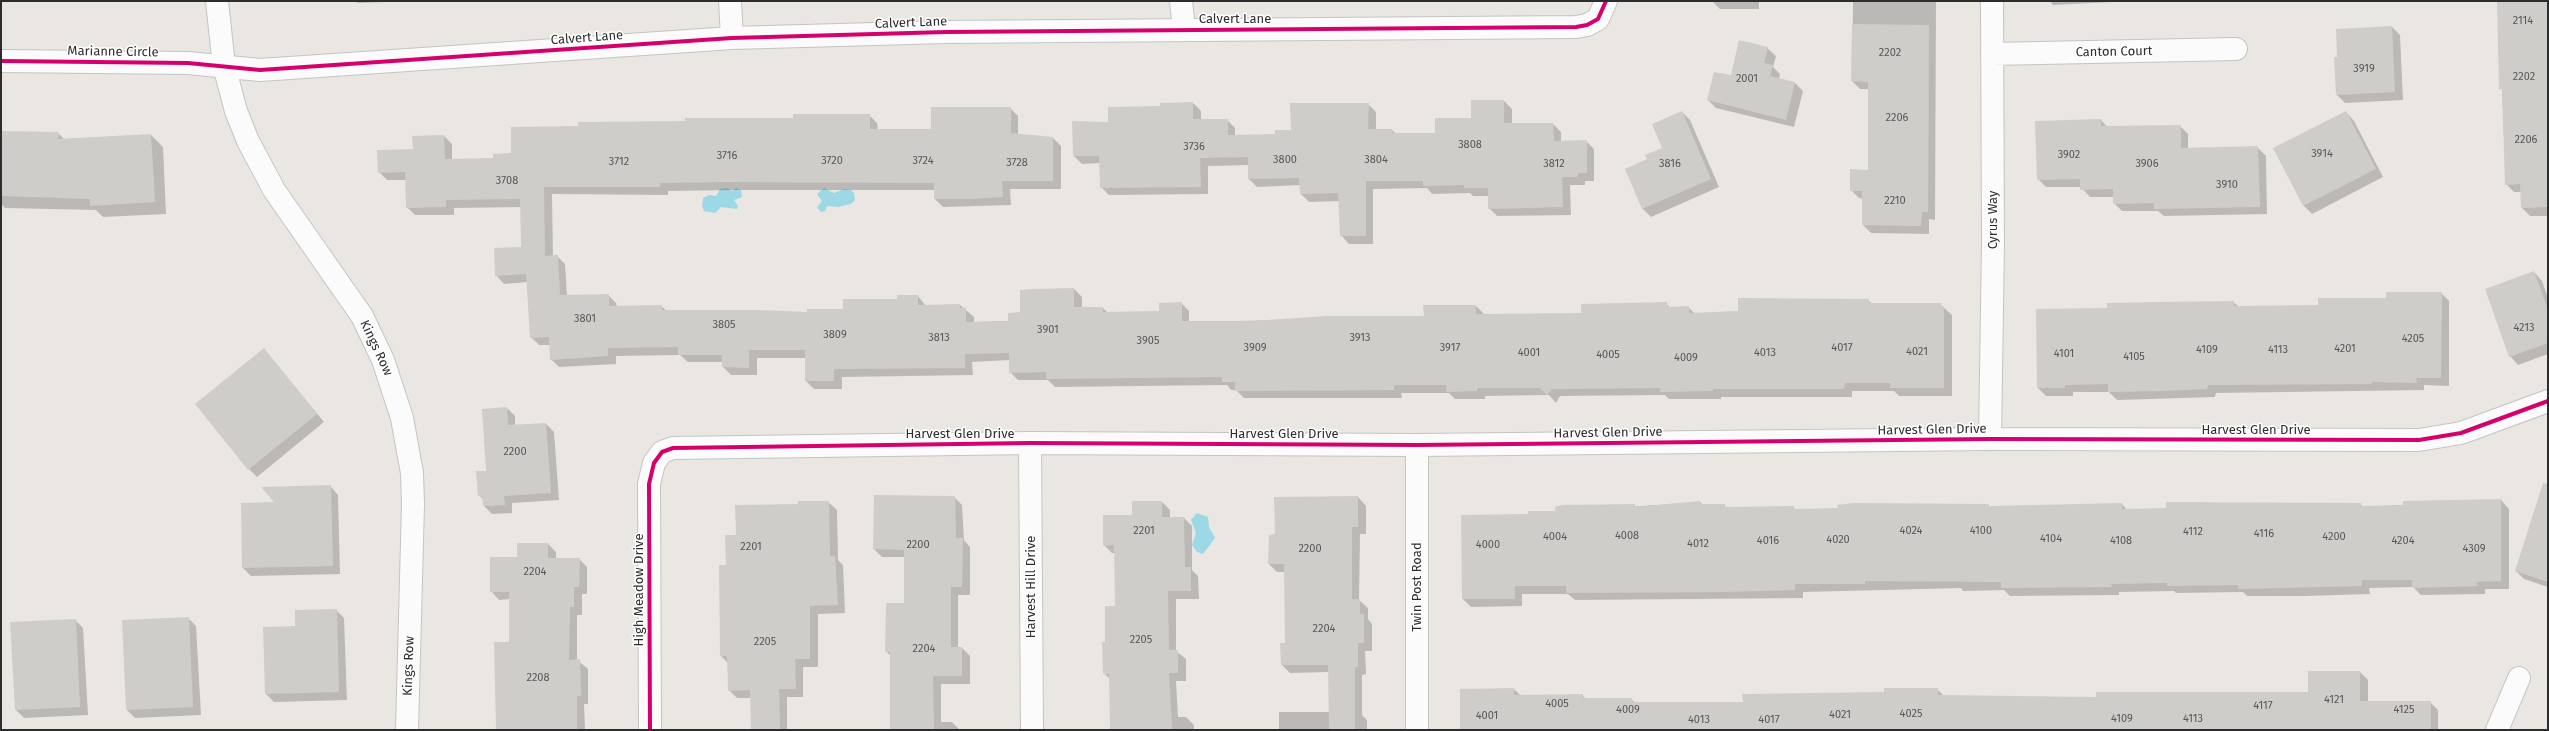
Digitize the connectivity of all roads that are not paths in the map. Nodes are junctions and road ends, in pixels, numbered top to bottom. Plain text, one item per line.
1 (217, 1) edge
2 (730, 1) edge
3 (1181, 1) edge
4 (1992, 1) edge
5 (1602, 10) edge
6 (1184, 29) junction
7 (732, 38) junction
8 (2236, 49) dead end
9 (1992, 54) junction
10 (1, 61) edge
11 (224, 66) junction
12 (2548, 401) edge
13 (1990, 439) junction
14 (1030, 443) junction
15 (1417, 445) junction
16 (662, 452) joint
17 (2519, 678) dead end
18 (407, 730) edge
19 (650, 730) edge
20 (1032, 730) edge
21 (1417, 730) edge
22 (2497, 730) edge

1 - 11 street, Kings Row
2 - 7 street
3 - 6 street
4 - 9 street, Cyrus Way
5 - 6 street, Calvert Lane
6 - 7 street, Calvert Lane
7 - 11 street, Calvert Lane
8 - 9 street, Canton Court
9 - 13 street, Cyrus Way
10 - 11 street, Marianne Circle
11 - 18 street, Kings Row
12 - 13 street, Harvest Glen Drive
13 - 15 street, Harvest Glen Drive
14 - 15 street, Harvest Glen Drive
14 - 16 street, Harvest Glen Drive
14 - 20 street, Harvest Hill Drive
15 - 21 street, Twin Post Road
16 - 19 street, High Meadow Drive
17 - 22 street

